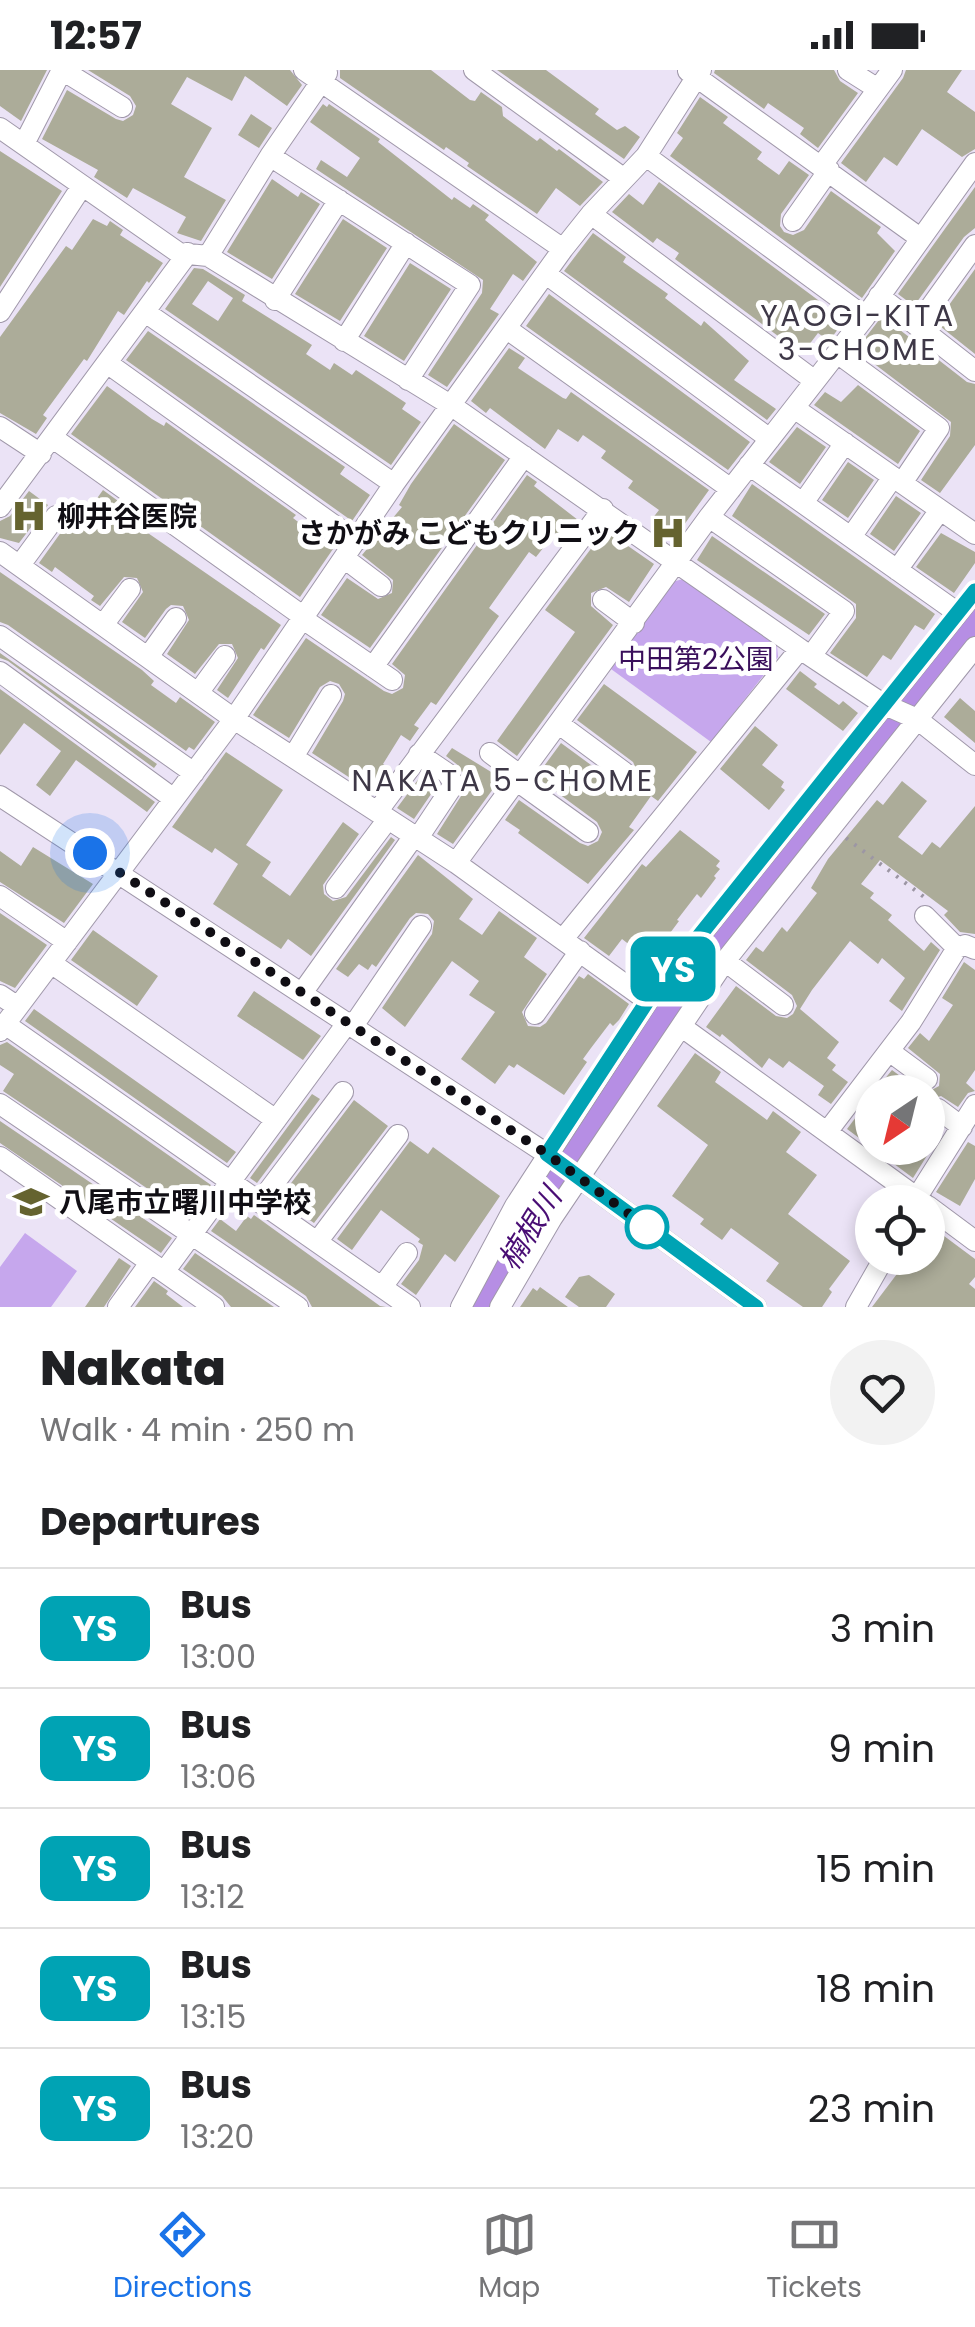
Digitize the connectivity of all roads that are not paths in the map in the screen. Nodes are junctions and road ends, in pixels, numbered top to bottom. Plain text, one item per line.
1 (62, 70) edge
2 (474, 70) edge
3 (848, 70) edge
4 (892, 70) edge
5 (695, 72) edge
6 (318, 74) edge
7 (878, 89) junction
8 (122, 107) dead end
9 (0, 128) edge
10 (24, 144) junction
11 (270, 156) junction
12 (646, 156) junction
13 (975, 164) edge
14 (825, 168) junction
15 (623, 178) junction
16 (82, 186) junction
17 (340, 200) junction
18 (591, 214) junction
19 (793, 221) dead end
20 (920, 238) junction
21 (406, 243) junction
22 (975, 245) edge
23 (563, 250) junction
24 (198, 254) junction
25 (546, 274) junction
26 (880, 296) junction
27 (275, 300) junction
28 (0, 312) edge
29 (145, 312) junction
30 (865, 317) junction
31 (917, 326) junction
32 (507, 328) junction
33 (344, 341) junction
34 (836, 354) junction
35 (108, 363) junction
36 (974, 368) edge
37 (408, 380) junction
38 (814, 381) junction
39 (452, 406) junction
40 (794, 408) junction
41 (0, 427) edge
42 (770, 440) junction
43 (845, 444) junction
44 (47, 446) junction
45 (524, 456) junction
46 (749, 466) junction
47 (897, 480) junction
48 (394, 484) junction
49 (731, 489) junction
50 (803, 503) junction
51 (0, 507) edge
52 (603, 510) junction
53 (940, 510) junction
54 (56, 516) dead end
55 (709, 517) junction
56 (975, 534) edge
57 (851, 537) junction
58 (350, 549) junction
59 (0, 552) edge
60 (678, 563) junction
61 (20, 564) junction
62 (897, 570) junction
63 (382, 586) dead end
64 (130, 589) dead end
65 (975, 592) edge
66 (602, 600) dead end
67 (958, 612) junction
68 (176, 618) dead end
69 (303, 618) junction
70 (634, 622) junction
71 (103, 625) junction
72 (0, 636) edge
73 (806, 652) junction
74 (974, 652) edge
75 (225, 656) dead end
76 (148, 657) junction
77 (373, 667) junction
78 (0, 672) edge
79 (392, 680) dead end
80 (78, 690) junction
81 (198, 694) junction
82 (331, 695) dead end
83 (883, 704) junction
84 (60, 716) junction
85 (234, 719) junction
86 (917, 719) junction
87 (559, 724) junction
88 (419, 754) junction
89 (490, 754) dead end
90 (293, 757) junction
91 (975, 765) edge
92 (624, 772) dead end
93 (194, 773) junction
94 (519, 778) junction
95 (0, 796) edge
96 (174, 799) junction
97 (382, 815) junction
98 (588, 832) dead end
99 (416, 837) junction
100 (456, 864) junction
101 (120, 872) junction
102 (336, 888) dead end
103 (0, 896) edge
104 (925, 916) road end
105 (421, 926) dead end
106 (67, 942) junction
107 (572, 945) junction
108 (966, 948) edge
109 (725, 962) junction
110 (51, 963) junction
111 (302, 993) junction
112 (648, 1000) junction
113 (783, 1005) dead end
114 (6, 1014) edge
115 (535, 1014) dead end
116 (350, 1024) junction
117 (682, 1027) junction
118 (889, 1051) junction
119 (920, 1075) edge
120 (342, 1092) dead end
121 (0, 1104) edge
122 (975, 1105) edge
123 (945, 1114) edge
124 (276, 1120) junction
125 (962, 1126) junction
126 (827, 1132) junction
127 (398, 1136) dead end
128 (0, 1157) edge
129 (564, 1166) junction
130 (230, 1181) junction
131 (897, 1185) edge
132 (929, 1185) edge
133 (260, 1202) junction
134 (945, 1220) edge
135 (192, 1234) junction
136 (975, 1241) edge
137 (317, 1242) junction
138 (406, 1253) dead end
139 (157, 1268) junction
140 (874, 1275) edge
141 (382, 1287) junction
142 (730, 1299) edge
143 (206, 1305) edge
144 (118, 1307) edge
145 (298, 1307) edge
146 (410, 1307) edge
147 (461, 1307) edge
148 (500, 1307) edge
149 (756, 1307) edge
150 (856, 1307) edge

1 - 8 street
1 - 10 street
2 - 15 street
3 - 7 street
4 - 7 street
5 - 12 street
5 - 14 street
6 - 11 street
6 - 23 street
7 - 14 street
9 - 10 street
10 - 16 street
11 - 17 street
11 - 24 street
12 - 15 street
12 - 30 street
13 - 20 street
14 - 19 street
14 - 20 street
15 - 18 street
16 - 24 street
16 - 28 street
17 - 21 street
17 - 27 street
18 - 23 street
18 - 38 street
20 - 26 street
21 - 33 street
21 - 37 street
22 - 31 street
23 - 25 street
24 - 27 street
24 - 29 street
25 - 32 street
25 - 42 street
26 - 30 street
26 - 31 street
27 - 33 street
29 - 35 street
29 - 48 street
30 - 34 street
31 - 36 street
32 - 39 street
32 - 49 street
33 - 37 street
34 - 38 street
34 - 47 street
35 - 44 street
35 - 58 street
37 - 39 street
38 - 40 street
39 - 45 street
39 - 48 street
40 - 42 street
40 - 43 street
41 - 44 street
42 - 46 street
43 - 47 street
43 - 50 street
44 - 51 street
44 - 69 street
45 - 52 street
45 - 77 street
46 - 49 street
46 - 50 street
47 - 53 street
47 - 57 street
48 - 58 street
49 - 55 street
50 - 57 street
52 - 60 street
52 - 88 street
53 - 56 street
53 - 62 street
54 - 61 street
55 - 60 street
55 - 73 street
57 - 62 street
58 - 63 street
58 - 69 street
59 - 61 street
60 - 70 street
60 - 73 street
61 - 71 street
62 - 67 street
64 - 71 street
65 - 67 street
66 - 70 street
67 - 83 street
68 - 76 street
69 - 77 street
69 - 85 street
70 - 87 street
71 - 76 street
72 - 80 street
73 - 83 street
73 - 107 street
74 - 86 street
75 - 81 street
76 - 81 street
77 - 79 street
78 - 84 street
80 - 84 street
80 - 93 street
81 - 85 street
82 - 90 street
83 - 86 street
83 - 112 street
84 - 96 street
85 - 90 street
85 - 93 street
86 - 91 street
86 - 109 street
87 - 92 street
87 - 94 street
88 - 97 street
88 - 99 street
89 - 94 street
90 - 97 street
93 - 96 street
94 - 98 street
94 - 100 street
95 - 101 street
96 - 101 street
97 - 99 street
97 - 102 street
99 - 100 street
99 - 111 street
100 - 107 street
101 - 106 street
101 - 111 street
103 - 106 street
104 - 108 street
105 - 116 street
106 - 110 street
107 - 112 street
107 - 115 street
108 - 118 street
109 - 113 street
109 - 117 street
110 - 114 street
110 - 124 street
111 - 116 street
112 - 129 street
114 - 130 street
116 - 124 street
116 - 129 street
117 - 126 street
117 - 129 street
118 - 119 street
118 - 126 street
120 - 133 street
121 - 135 street
122 - 125 street
123 - 125 street
124 - 130 street
125 - 132 street
126 - 131 street
127 - 137 street
128 - 139 street
129 - 142 street
129 - 147 street
129 - 148 street
130 - 133 street
130 - 135 street
133 - 137 street
134 - 136 street
135 - 139 street
135 - 145 street
137 - 141 street
138 - 141 street
139 - 143 street
139 - 144 street
140 - 150 street
141 - 146 street
142 - 149 street

